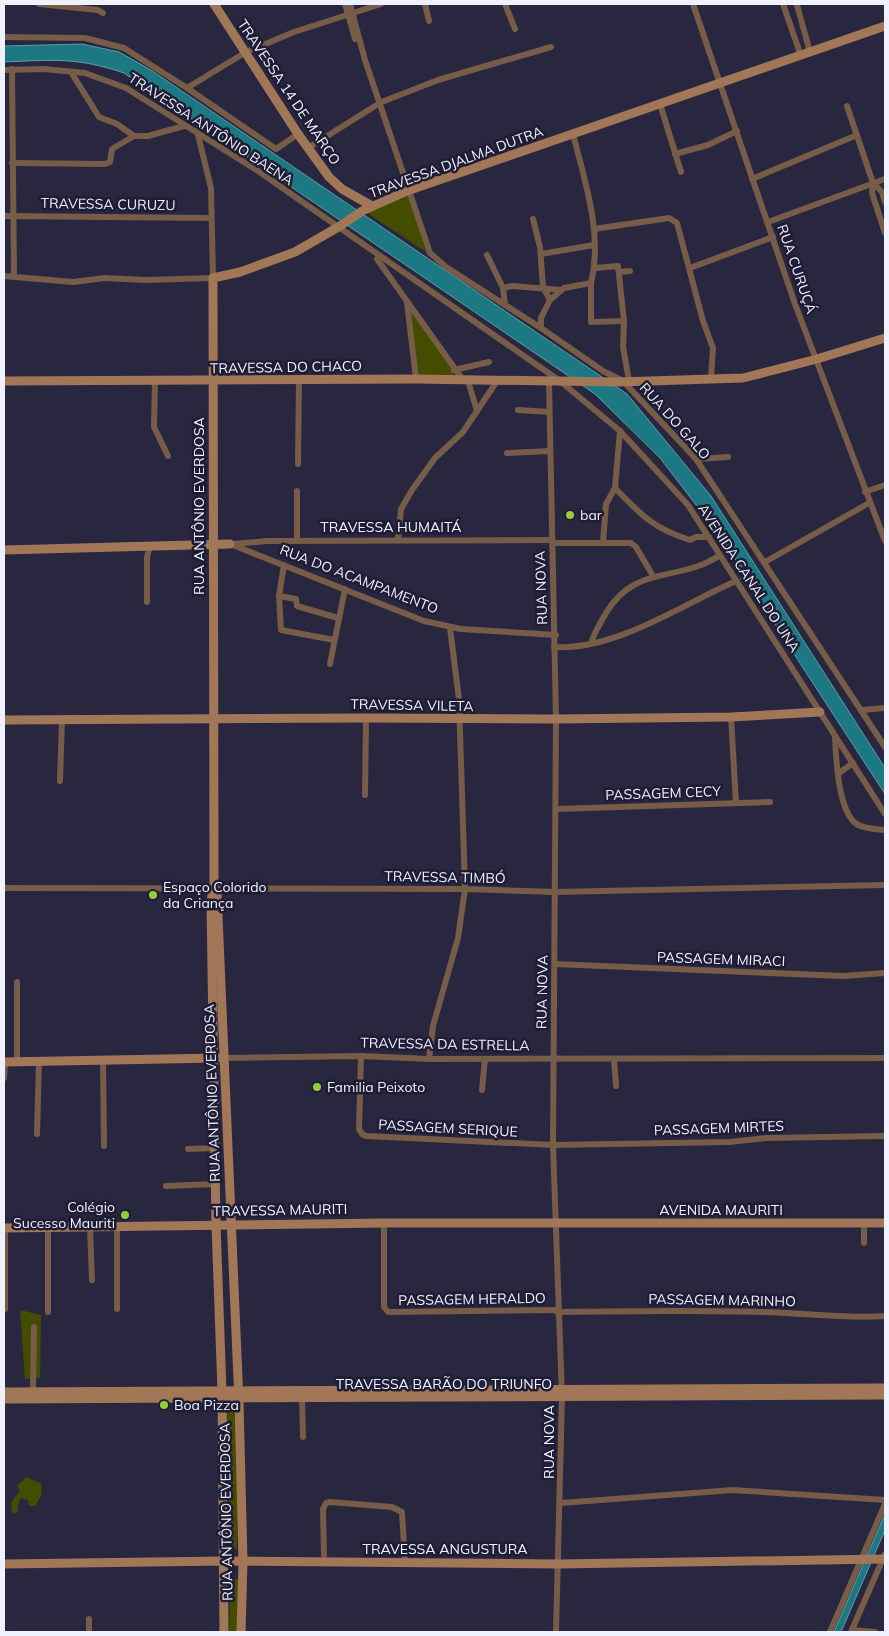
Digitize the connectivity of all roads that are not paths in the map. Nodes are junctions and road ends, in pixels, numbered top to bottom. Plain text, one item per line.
1 (39, 4) edge
2 (45, 4) edge
3 (214, 4) edge
4 (345, 4) edge
5 (350, 4) edge
6 (381, 4) edge
7 (425, 4) edge
8 (504, 4) edge
9 (693, 4) edge
10 (783, 4) edge
11 (798, 4) edge
12 (89, 6) edge
13 (103, 13) dead end
14 (350, 14) junction
15 (429, 21) dead end
16 (885, 26) edge
17 (515, 29) dead end
18 (4, 37) edge
19 (551, 47) dead end
20 (246, 52) junction
21 (806, 54) junction
22 (12, 69) junction
23 (4, 70) edge
24 (72, 72) junction
25 (720, 83) junction
26 (187, 88) junction
27 (377, 104) junction
28 (660, 104) junction
29 (847, 106) dead end
30 (184, 126) junction
31 (198, 131) junction
32 (737, 132) junction
33 (298, 134) junction
34 (573, 134) junction
35 (857, 135) junction
36 (134, 136) junction
37 (308, 148) junction
38 (675, 154) junction
39 (12, 163) junction
40 (681, 172) dead end
41 (885, 178) edge
42 (752, 179) junction
43 (873, 183) junction
44 (406, 192) junction
45 (885, 202) edge
46 (372, 206) junction
47 (4, 216) edge
48 (13, 216) junction
49 (211, 218) junction
50 (532, 219) dead end
51 (768, 222) junction
52 (339, 227) junction
53 (594, 229) junction
54 (885, 233) edge
55 (773, 237) junction
56 (594, 245) junction
57 (374, 254) junction
58 (541, 254) junction
59 (487, 255) dead end
60 (595, 268) junction
61 (690, 268) junction
62 (630, 271) dead end
63 (619, 272) junction
64 (4, 276) edge
65 (14, 276) junction
66 (213, 278) junction
67 (591, 283) junction
68 (543, 287) junction
69 (502, 288) junction
70 (562, 290) junction
71 (550, 300) junction
72 (407, 301) junction
73 (505, 305) junction
74 (624, 320) junction
75 (541, 328) junction
76 (885, 338) edge
77 (817, 359) junction
78 (489, 362) dead end
79 (454, 370) junction
80 (416, 379) junction
81 (711, 379) junction
82 (299, 380) junction
83 (465, 380) junction
84 (213, 381) junction
85 (623, 381) junction
86 (4, 382) edge
87 (155, 382) junction
88 (497, 382) junction
89 (548, 382) junction
90 (564, 382) junction
91 (518, 410) dead end
92 (477, 411) junction
93 (549, 412) junction
94 (620, 430) junction
95 (550, 451) junction
96 (507, 452) dead end
97 (168, 456) dead end
98 (728, 457) dead end
99 (696, 459) junction
100 (298, 464) dead end
101 (885, 485) edge
102 (614, 488) junction
103 (297, 492) dead end
104 (865, 492) junction
105 (869, 503) junction
106 (709, 538) junction
107 (398, 540) junction
108 (297, 541) junction
109 (885, 541) edge
110 (552, 542) junction
111 (603, 542) junction
112 (230, 544) junction
113 (214, 545) junction
114 (150, 546) junction
115 (4, 550) edge
116 (720, 555) junction
117 (765, 562) junction
118 (284, 565) junction
119 (652, 576) junction
120 (736, 581) junction
121 (346, 589) junction
122 (279, 596) junction
123 (147, 602) dead end
124 (338, 618) junction
125 (450, 628) junction
126 (556, 635) junction
127 (334, 640) junction
128 (591, 644) junction
129 (554, 648) junction
130 (330, 664) dead end
131 (885, 708) edge
132 (862, 710) junction
133 (820, 712) junction
134 (732, 717) junction
135 (366, 718) junction
136 (556, 719) junction
137 (4, 720) edge
138 (62, 720) junction
139 (213, 720) junction
140 (460, 720) junction
141 (835, 737) junction
142 (885, 747) edge
143 (853, 763) junction
144 (839, 773) junction
145 (60, 781) dead end
146 (365, 795) dead end
147 (770, 802) dead end
148 (736, 803) junction
149 (556, 809) junction
150 (885, 814) edge
151 (885, 830) edge
152 (885, 885) edge
153 (214, 886) junction
154 (4, 888) edge
155 (465, 889) junction
156 (556, 892) junction
157 (555, 964) junction
158 (885, 973) edge
159 (17, 982) dead end
160 (361, 1056) junction
161 (215, 1058) junction
162 (225, 1058) junction
163 (554, 1058) junction
164 (885, 1058) edge
165 (103, 1059) junction
166 (429, 1059) junction
167 (485, 1059) junction
168 (614, 1059) junction
169 (39, 1061) junction
170 (4, 1062) edge
171 (17, 1062) junction
172 (4, 1078) edge
173 (616, 1086) dead end
174 (482, 1090) dead end
175 (37, 1134) dead end
176 (885, 1136) edge
177 (554, 1145) junction
178 (104, 1146) dead end
179 (216, 1148) junction
180 (188, 1149) dead end
181 (216, 1184) junction
182 (166, 1186) dead end
183 (216, 1201) junction
184 (230, 1201) junction
185 (384, 1223) junction
186 (885, 1223) edge
187 (232, 1224) junction
188 (864, 1224) junction
189 (216, 1225) junction
190 (556, 1225) junction
191 (117, 1226) junction
192 (48, 1227) junction
193 (90, 1227) junction
194 (4, 1228) edge
195 (864, 1243) dead end
196 (92, 1280) dead end
197 (5, 1309) dead end
198 (117, 1309) dead end
199 (557, 1311) junction
200 (48, 1312) dead end
201 (885, 1316) edge
202 (34, 1327) dead end
203 (885, 1388) edge
204 (4, 1392) edge
205 (32, 1392) junction
206 (802, 1392) junction
207 (222, 1394) junction
208 (238, 1394) junction
209 (390, 1394) junction
210 (561, 1394) junction
211 (885, 1394) edge
212 (45, 1395) junction
213 (302, 1398) junction
214 (4, 1399) edge
215 (303, 1437) dead end
216 (885, 1500) edge
217 (561, 1503) junction
218 (885, 1504) edge
219 (324, 1554) dead end
220 (882, 1558) edge
221 (862, 1559) junction
222 (225, 1562) junction
223 (243, 1562) junction
224 (405, 1562) junction
225 (4, 1564) edge
226 (559, 1564) junction
227 (89, 1619) dead end
228 (851, 1631) edge
229 (89, 1632) edge
230 (224, 1632) edge
231 (241, 1632) edge
232 (556, 1632) edge
233 (830, 1632) edge
234 (875, 1632) edge

1 - 2 street
2 - 12 street
3 - 20 street, TRAVESSA 14 DE MARÇO
4 - 14 street
5 - 14 street
6 - 14 street
7 - 15 street
8 - 17 street
9 - 25 street, RUA CURUÇÁ
10 - 21 street
11 - 21 street
12 - 13 street
14 - 20 street
14 - 27 street
16 - 21 street, TRAVESSA DJALMA DUTRA
18 - 26 street, TRAVESSA ANTÔNIO BAENA
19 - 27 street
20 - 26 street
20 - 33 street, TRAVESSA 14 DE MARÇO
21 - 25 street, TRAVESSA DJALMA DUTRA
22 - 23 street, TRAVESSA ANTÔNIO BAENA
22 - 24 street, TRAVESSA ANTÔNIO BAENA
22 - 39 street
24 - 30 street, TRAVESSA ANTÔNIO BAENA
24 - 36 street
25 - 28 street, TRAVESSA DJALMA DUTRA
25 - 32 street, RUA CURUÇÁ
26 - 33 street, TRAVESSA ANTÔNIO BAENA
27 - 37 street
27 - 44 street
28 - 34 street, TRAVESSA DJALMA DUTRA
28 - 38 street
29 - 35 street
30 - 31 street, TRAVESSA ANTÔNIO BAENA
30 - 36 street
31 - 49 street, RUA ANTÔNIO EVERDOSA
31 - 52 street, TRAVESSA ANTÔNIO BAENA
32 - 38 street
32 - 42 street, RUA CURUÇÁ
33 - 37 street, TRAVESSA 14 DE MARÇO
34 - 44 street, TRAVESSA DJALMA DUTRA
34 - 53 street
35 - 42 street
35 - 43 street
36 - 39 street
37 - 46 street, TRAVESSA 14 DE MARÇO
38 - 40 street
39 - 48 street
41 - 43 street
42 - 51 street, RUA CURUÇÁ
43 - 45 street
43 - 51 street
43 - 54 street
44 - 46 street, TRAVESSA DJALMA DUTRA
44 - 73 street, RUA DO GALO
46 - 52 street, TRAVESSA DJALMA DUTRA
47 - 48 street, TRAVESSA CURUZU
48 - 49 street, TRAVESSA CURUZU
48 - 65 street
49 - 66 street, RUA ANTÔNIO EVERDOSA
50 - 58 street
51 - 55 street, RUA CURUÇÁ
52 - 57 street
52 - 66 street, TRAVESSA DJALMA DUTRA
53 - 56 street
53 - 61 street
55 - 61 street
55 - 77 street, RUA CURUÇÁ
56 - 58 street
56 - 60 street
57 - 72 street
57 - 90 street
58 - 68 street
59 - 69 street
60 - 63 street
60 - 67 street
61 - 81 street
62 - 63 street
63 - 74 street
64 - 65 street, TRAVESSA DJALMA DUTRA
65 - 66 street, TRAVESSA DJALMA DUTRA
66 - 84 street, RUA ANTÔNIO EVERDOSA
67 - 70 street
67 - 74 street
68 - 69 street
68 - 70 street
68 - 71 street
69 - 73 street
70 - 71 street
71 - 75 street
72 - 79 street
72 - 80 street
73 - 75 street, RUA DO GALO
74 - 85 street
75 - 85 street, RUA DO GALO
76 - 77 street, TRAVESSA DO CHACO
77 - 81 street, TRAVESSA DO CHACO
77 - 104 street, RUA CURUÇÁ
78 - 79 street
79 - 83 street
80 - 82 street, TRAVESSA DO CHACO
80 - 83 street, TRAVESSA DO CHACO
81 - 85 street, TRAVESSA DO CHACO
82 - 84 street, TRAVESSA DO CHACO
82 - 100 street
83 - 88 street, TRAVESSA DO CHACO
83 - 92 street
84 - 87 street, TRAVESSA DO CHACO
84 - 113 street, RUA ANTÔNIO EVERDOSA
85 - 90 street, TRAVESSA DO CHACO
85 - 99 street, RUA DO GALO
86 - 87 street, TRAVESSA DO CHACO
87 - 97 street
88 - 89 street, TRAVESSA DO CHACO
88 - 92 street
89 - 90 street, TRAVESSA DO CHACO
89 - 93 street, RUA NOVA
90 - 94 street, AVENIDA CANAL DO UNA
91 - 93 street
92 - 107 street
93 - 95 street, RUA NOVA
94 - 102 street
94 - 106 street, AVENIDA CANAL DO UNA
95 - 96 street
95 - 110 street, RUA NOVA
98 - 99 street
99 - 117 street, RUA DO GALO
101 - 104 street
102 - 106 street
102 - 111 street
103 - 108 street
104 - 105 street, RUA CURUÇÁ
105 - 109 street, RUA CURUÇÁ
105 - 117 street
106 - 116 street, AVENIDA CANAL DO UNA
107 - 108 street, TRAVESSA HUMAITÁ
107 - 110 street, TRAVESSA HUMAITÁ
108 - 112 street, TRAVESSA HUMAITÁ
110 - 111 street, TRAVESSA HUMAITÁ
110 - 126 street, RUA NOVA
111 - 119 street, TRAVESSA HUMAITÁ
112 - 113 street, RUA DO ACAMPAMENTO
112 - 118 street, RUA DO ACAMPAMENTO
113 - 114 street
113 - 139 street, RUA ANTÔNIO EVERDOSA
114 - 115 street
114 - 123 street
116 - 119 street
116 - 120 street, AVENIDA CANAL DO UNA
117 - 132 street, RUA DO GALO
118 - 121 street, RUA DO ACAMPAMENTO
118 - 122 street
119 - 128 street
120 - 128 street
120 - 133 street, AVENIDA CANAL DO UNA
121 - 124 street
121 - 125 street, RUA DO ACAMPAMENTO
122 - 124 street
122 - 127 street
124 - 127 street
125 - 126 street, RUA DO ACAMPAMENTO
125 - 140 street
126 - 129 street, RUA NOVA
127 - 130 street
128 - 129 street
129 - 136 street, RUA NOVA
131 - 132 street
132 - 142 street, RUA DO GALO
133 - 134 street, TRAVESSA VILETA
133 - 141 street, AVENIDA CANAL DO UNA
134 - 136 street, TRAVESSA VILETA
134 - 148 street
135 - 139 street, TRAVESSA VILETA
135 - 140 street, TRAVESSA VILETA
135 - 146 street
136 - 140 street, TRAVESSA VILETA
136 - 149 street, RUA NOVA
137 - 138 street, TRAVESSA VILETA
138 - 139 street, TRAVESSA VILETA
138 - 145 street
139 - 153 street, RUA ANTÔNIO EVERDOSA
140 - 155 street
141 - 143 street, AVENIDA CANAL DO UNA
141 - 144 street
143 - 144 street
143 - 150 street, AVENIDA CANAL DO UNA
144 - 151 street
147 - 148 street, PASSAGEM CECY
148 - 149 street, PASSAGEM CECY
149 - 156 street, RUA NOVA
152 - 156 street, TRAVESSA TIMBÓ
153 - 154 street, TRAVESSA TIMBÓ
153 - 155 street, TRAVESSA TIMBÓ
153 - 161 street, RUA ANTÔNIO EVERDOSA
153 - 162 street, RUA ANTÔNIO EVERDOSA
155 - 156 street, TRAVESSA TIMBÓ
155 - 166 street
156 - 157 street, RUA NOVA
157 - 158 street, PASSAGEM MIRACI
157 - 163 street, RUA NOVA
159 - 171 street
160 - 162 street, TRAVESSA DA ESTRELLA
160 - 166 street, TRAVESSA DA ESTRELLA
160 - 177 street, PASSAGEM SERIQUE
161 - 162 street, TRAVESSA DA ESTRELLA
161 - 165 street, TRAVESSA DA ESTRELLA
161 - 179 street, RUA ANTÔNIO EVERDOSA
162 - 184 street, RUA ANTÔNIO EVERDOSA
163 - 167 street, TRAVESSA DA ESTRELLA
163 - 168 street, TRAVESSA DA ESTRELLA
163 - 177 street, RUA NOVA
164 - 168 street, TRAVESSA DA ESTRELLA
165 - 169 street, TRAVESSA DA ESTRELLA
165 - 178 street
166 - 167 street, TRAVESSA DA ESTRELLA
167 - 174 street
168 - 173 street
169 - 171 street, TRAVESSA DA ESTRELLA
169 - 175 street
170 - 171 street, TRAVESSA DA ESTRELLA
170 - 172 street
176 - 177 street, PASSAGEM MIRTES
177 - 190 street, RUA NOVA
179 - 180 street
179 - 181 street, RUA ANTÔNIO EVERDOSA
181 - 182 street
181 - 183 street, RUA ANTÔNIO EVERDOSA
183 - 184 street
183 - 189 street, RUA ANTÔNIO EVERDOSA
184 - 187 street, RUA ANTÔNIO EVERDOSA
185 - 187 street, TRAVESSA MAURITI
185 - 190 street, TRAVESSA MAURITI
185 - 199 street, PASSAGEM HERALDO
186 - 188 street, AVENIDA MAURITI
187 - 189 street, TRAVESSA MAURITI
187 - 208 street, RUA ANTÔNIO EVERDOSA
188 - 190 street, AVENIDA MAURITI
188 - 195 street
189 - 191 street, TRAVESSA MAURITI
189 - 207 street, RUA ANTÔNIO EVERDOSA
190 - 199 street, RUA NOVA
191 - 193 street, TRAVESSA MAURITI
191 - 198 street
192 - 193 street, TRAVESSA MAURITI
192 - 194 street, TRAVESSA MAURITI
192 - 200 street
193 - 196 street
194 - 197 street
199 - 201 street, PASSAGEM MARINHO
199 - 210 street, RUA NOVA
202 - 205 street
203 - 206 street, TRAVESSA BARÃO DO TRIUNFO
204 - 205 street, TRAVESSA BARÃO DO TRIUNFO
205 - 212 street, TRAVESSA BARÃO DO TRIUNFO
206 - 210 street, TRAVESSA BARÃO DO TRIUNFO
206 - 211 street, TRAVESSA BARÃO DO TRIUNFO
207 - 208 street, TRAVESSA BARÃO DO TRIUNFO
207 - 212 street, TRAVESSA BARÃO DO TRIUNFO
207 - 222 street, RUA ANTÔNIO EVERDOSA
208 - 209 street, TRAVESSA BARÃO DO TRIUNFO
208 - 213 street, TRAVESSA BARÃO DO TRIUNFO
208 - 223 street, RUA ANTÔNIO EVERDOSA
209 - 210 street, TRAVESSA BARÃO DO TRIUNFO
209 - 213 street, TRAVESSA BARÃO DO TRIUNFO
210 - 217 street, RUA NOVA
212 - 214 street, TRAVESSA BARÃO DO TRIUNFO
213 - 215 street
216 - 217 street
217 - 226 street, RUA NOVA
218 - 221 street
219 - 224 street
220 - 221 street, TRAVESSA ANGUSTURA
220 - 228 street
221 - 226 street, TRAVESSA ANGUSTURA
221 - 233 street
222 - 223 street, TRAVESSA ANGUSTURA
222 - 225 street, TRAVESSA ANGUSTURA
222 - 230 street, RUA ANTÔNIO EVERDOSA
223 - 224 street, TRAVESSA ANGUSTURA
223 - 231 street, RUA ANTÔNIO EVERDOSA
224 - 226 street, TRAVESSA ANGUSTURA
226 - 232 street, RUA NOVA
227 - 229 street
228 - 234 street

